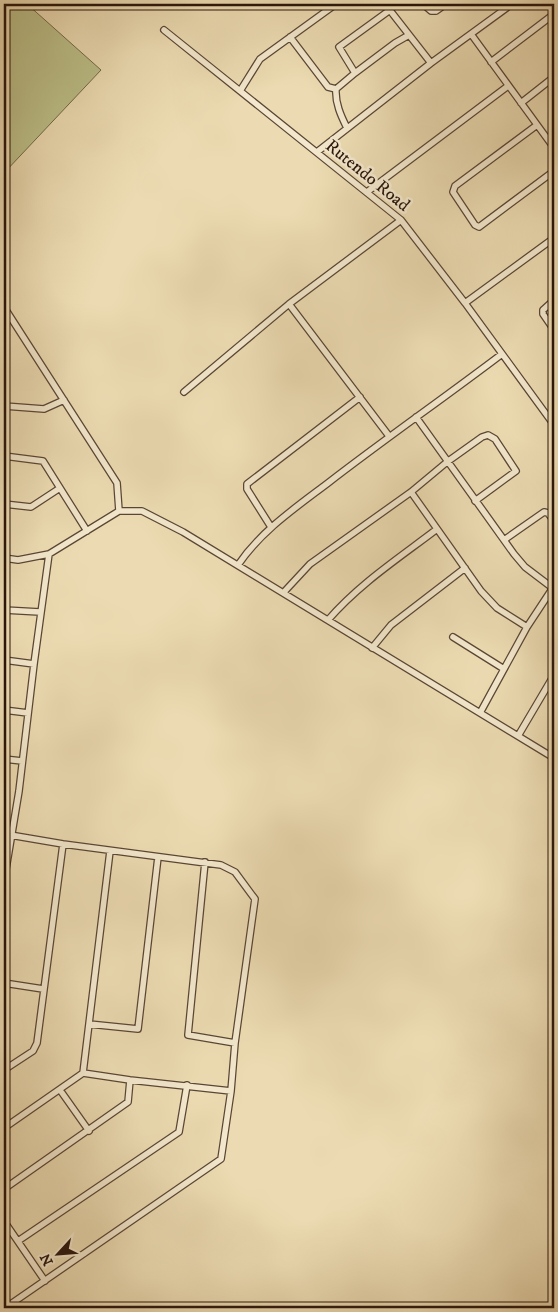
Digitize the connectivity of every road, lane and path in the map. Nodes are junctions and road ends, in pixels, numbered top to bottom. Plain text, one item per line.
1 (336, 4) edge
2 (385, 4) edge
3 (423, 4) edge
4 (446, 4) edge
5 (512, 4) edge
6 (390, 10) junction
7 (554, 14) edge
8 (164, 30) dead end
9 (470, 34) junction
10 (409, 36) junction
11 (290, 37) junction
12 (491, 62) junction
13 (431, 63) junction
14 (355, 73) junction
15 (554, 78) edge
16 (508, 86) junction
17 (336, 89) junction
18 (240, 91) junction
19 (521, 103) junction
20 (537, 125) junction
21 (347, 128) junction
22 (554, 148) edge
23 (317, 152) junction
24 (554, 171) edge
25 (367, 192) junction
26 (401, 220) junction
27 (554, 238) edge
28 (554, 300) edge
29 (465, 303) junction
30 (289, 304) junction
31 (4, 307) edge
32 (554, 330) edge
33 (502, 354) junction
34 (184, 392) dead end
35 (360, 397) junction
36 (64, 400) junction
37 (4, 406) edge
38 (416, 417) junction
39 (554, 425) edge
40 (389, 436) junction
41 (4, 456) edge
42 (447, 462) junction
43 (60, 488) junction
44 (411, 492) junction
45 (476, 501) junction
46 (4, 504) edge
47 (119, 511) junction
48 (554, 521) edge
49 (271, 527) junction
50 (437, 529) junction
51 (87, 532) junction
52 (504, 540) junction
53 (49, 554) junction
54 (4, 558) edge
55 (238, 565) junction
56 (465, 568) junction
57 (554, 588) edge
58 (284, 592) junction
59 (4, 610) edge
60 (40, 612) junction
61 (328, 620) junction
62 (527, 627) junction
63 (453, 637) dead end
64 (372, 648) junction
65 (4, 660) edge
66 (34, 664) junction
67 (504, 669) junction
68 (554, 676) edge
69 (4, 710) edge
70 (28, 713) junction
71 (480, 713) junction
72 (518, 736) junction
73 (554, 758) edge
74 (4, 759) edge
75 (22, 762) junction
76 (10, 835) junction
77 (63, 844) junction
78 (110, 851) junction
79 (158, 857) junction
80 (206, 862) junction
81 (4, 881) edge
82 (4, 984) edge
83 (43, 989) junction
84 (89, 1024) junction
85 (235, 1043) junction
86 (4, 1070) edge
87 (82, 1072) junction
88 (130, 1080) junction
89 (187, 1085) junction
90 (60, 1090) junction
91 (231, 1091) junction
92 (4, 1128) edge
93 (88, 1131) junction
94 (4, 1189) edge
95 (4, 1221) edge
96 (18, 1241) junction
97 (45, 1281) junction
98 (5, 1308) edge

1 - 11 street
2 - 6 street
3 - 4 street
5 - 9 street
6 - 10 street
6 - 14 street
7 - 12 street
8 - 18 street, Rutendo Road
9 - 12 street
9 - 13 street
10 - 13 street
10 - 14 street
11 - 17 street
11 - 18 street
12 - 16 street
13 - 21 street
14 - 17 street
15 - 19 street
16 - 19 street
16 - 25 street
17 - 21 street
18 - 23 street, Rutendo Road
19 - 20 street
20 - 22 street
20 - 24 street
21 - 23 street
23 - 25 street, Rutendo Road
25 - 26 street, Rutendo Road
26 - 29 street, Rutendo Road
26 - 30 street
27 - 29 street
28 - 32 street
29 - 33 street, Rutendo Road
30 - 34 street
30 - 35 street
31 - 36 street
33 - 38 street
33 - 39 street, Rutendo Road
35 - 40 street
35 - 49 street
36 - 37 street
36 - 47 street
38 - 40 street
38 - 42 street
40 - 49 street
41 - 43 street
42 - 44 street
42 - 45 street
42 - 45 street
43 - 46 street
43 - 51 street
44 - 50 street
44 - 58 street
45 - 52 street
47 - 51 street
47 - 55 street
48 - 52 street
49 - 55 street
50 - 56 street
50 - 61 street
51 - 53 street
52 - 57 street
53 - 54 street
53 - 60 street
55 - 58 street
56 - 62 street
56 - 64 street
57 - 62 street
58 - 61 street
59 - 60 street
60 - 66 street
61 - 64 street
62 - 67 street
63 - 67 street
64 - 71 street
65 - 66 street
66 - 70 street
67 - 71 street
68 - 72 street
69 - 70 street
70 - 75 street
71 - 72 street
72 - 73 street
74 - 75 street
75 - 76 street
76 - 77 street
76 - 81 street
77 - 78 street
77 - 83 street
78 - 79 street
78 - 84 street
79 - 80 street
79 - 84 street
80 - 85 street
80 - 85 street
82 - 83 street
83 - 86 street
84 - 87 street
85 - 91 street
87 - 88 street
87 - 90 street
88 - 89 street
88 - 93 street
89 - 91 street
89 - 96 street
90 - 92 street
90 - 93 street
91 - 97 street
93 - 94 street
95 - 96 street
96 - 97 street
97 - 98 street

